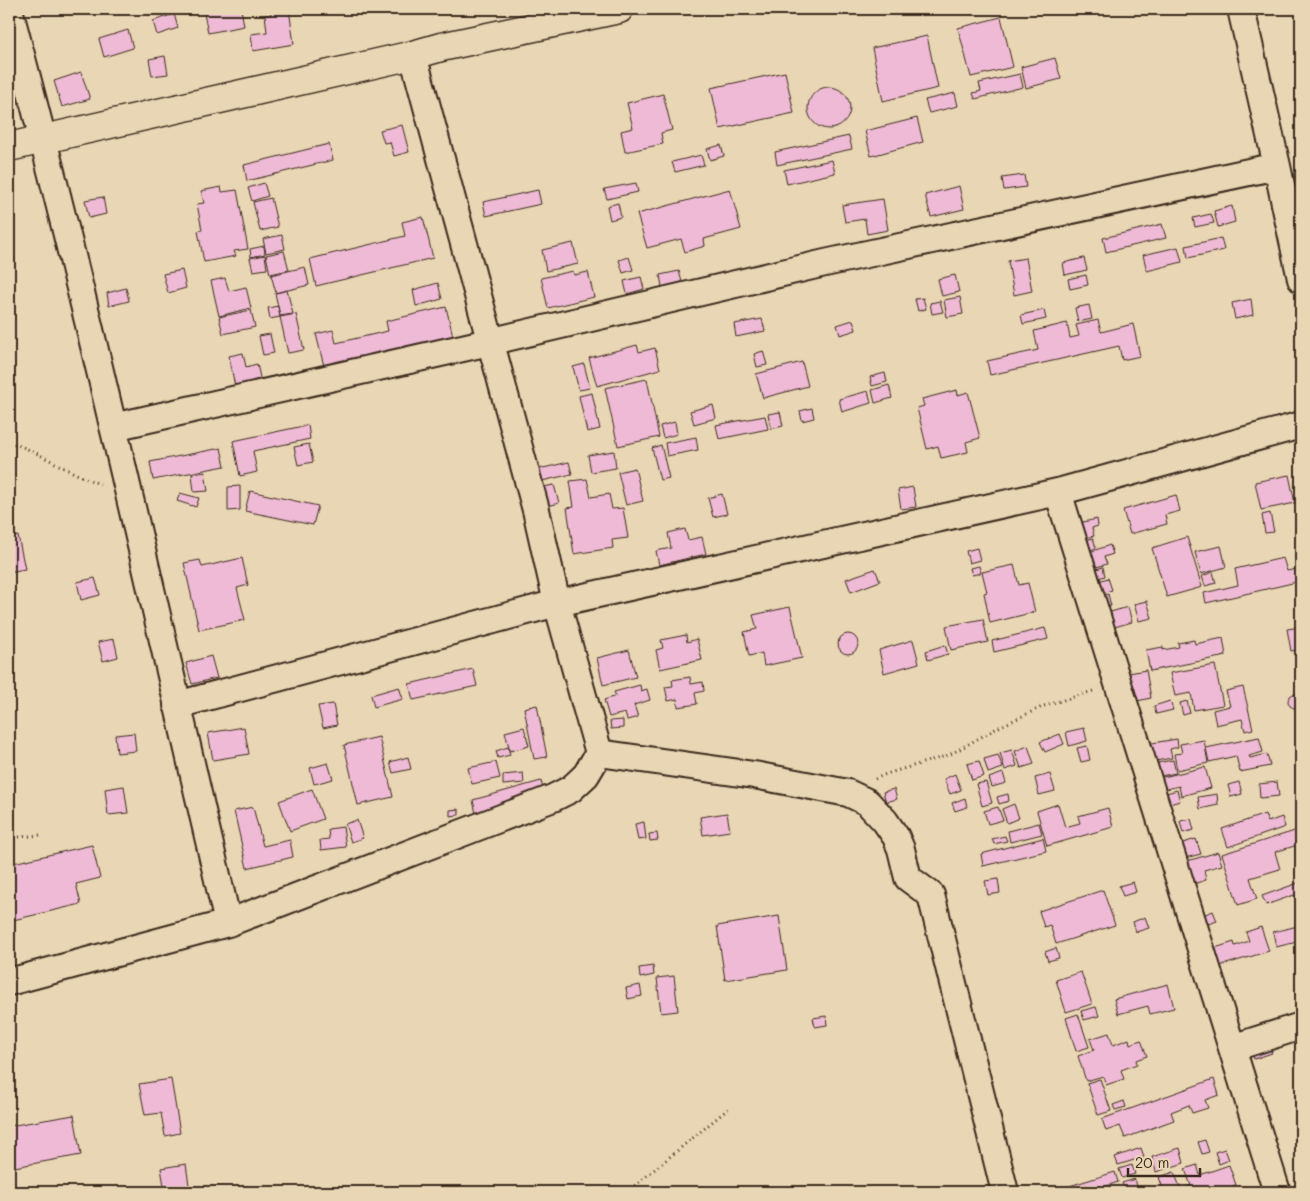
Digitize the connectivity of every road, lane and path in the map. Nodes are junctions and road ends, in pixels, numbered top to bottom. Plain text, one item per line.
1 (9, 9) edge
2 (619, 9) edge
3 (1241, 9) edge
4 (413, 55) junction
5 (44, 139) junction
6 (9, 147) edge
7 (1277, 166) junction
8 (1301, 280) edge
9 (489, 342) junction
10 (1301, 425) edge
11 (113, 427) junction
12 (9, 442) edge
13 (1058, 492) junction
14 (129, 494) junction
15 (557, 603) junction
16 (1118, 683) junction
17 (177, 705) junction
18 (600, 753) junction
19 (848, 793) junction
20 (41, 835) dead end
21 (9, 838) edge
22 (228, 923) junction
23 (9, 982) edge
24 (1301, 1026) edge
25 (1232, 1048) junction
26 (728, 1109) dead end
27 (626, 1192) edge
28 (1005, 1192) edge
29 (1277, 1192) edge

1 - 5 street
2 - 4 street
3 - 7 street
4 - 5 street
4 - 9 street
5 - 6 street
5 - 11 street
7 - 8 street
7 - 9 street
9 - 11 street
9 - 15 street
10 - 13 street
11 - 14 street
12 - 14 path
13 - 15 street
13 - 16 street
14 - 17 street
15 - 17 street
15 - 18 street
16 - 19 path
16 - 25 street
17 - 22 street
18 - 19 street
18 - 22 street
19 - 28 street
20 - 21 path
22 - 23 street
24 - 25 street
25 - 29 street
26 - 27 path

